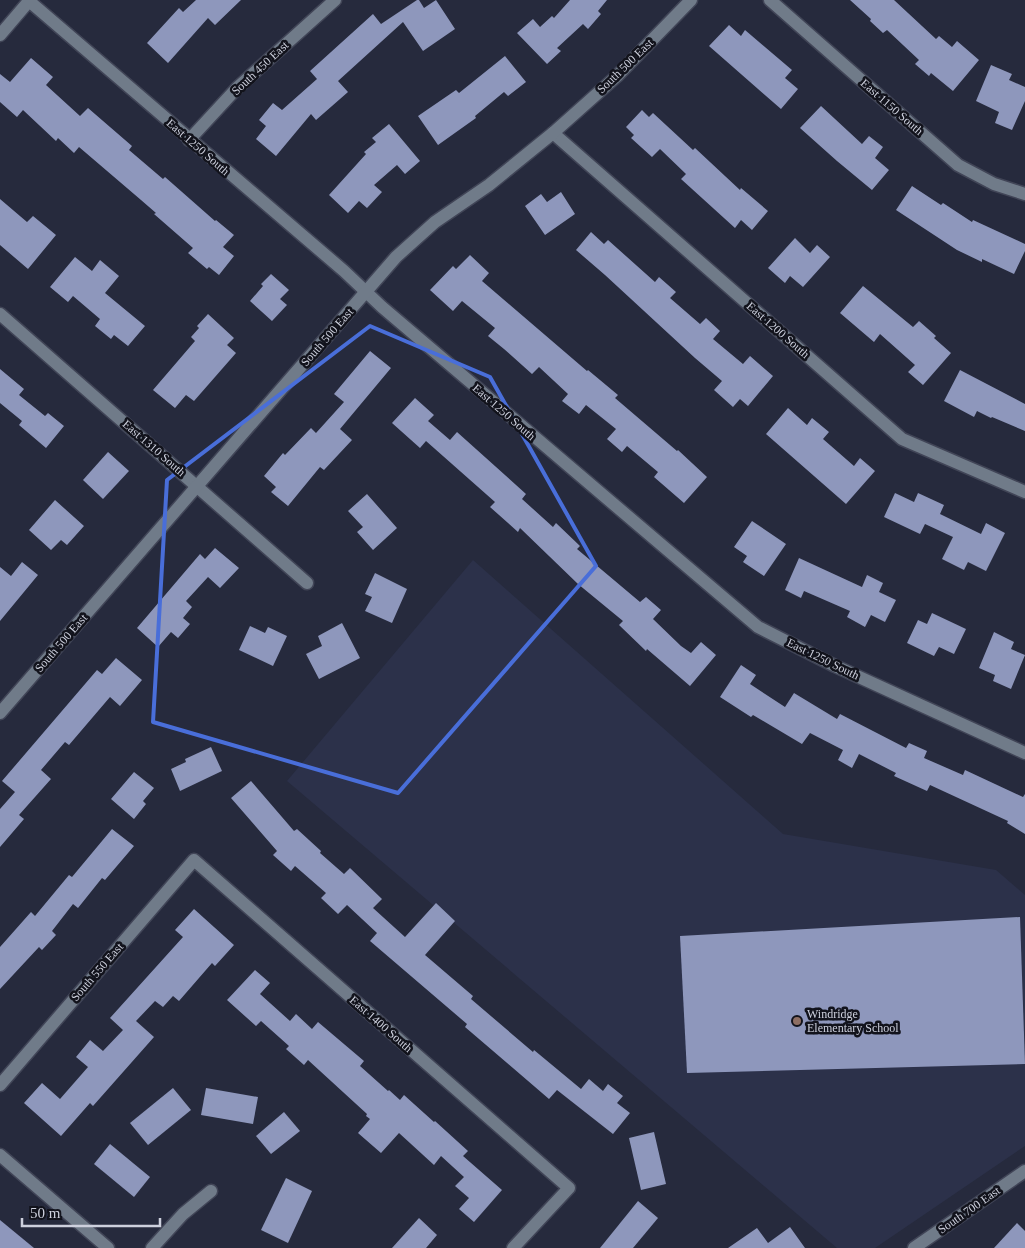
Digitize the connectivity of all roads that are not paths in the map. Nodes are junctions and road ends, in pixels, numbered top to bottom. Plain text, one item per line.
1 (335, 0) edge
2 (691, 0) edge
3 (770, 0) edge
4 (29, 1) edge
5 (0, 35) edge
6 (553, 133) junction
7 (189, 140) junction
8 (1025, 194) edge
9 (366, 292) junction
10 (0, 314) edge
11 (198, 486) junction
12 (1025, 492) edge
13 (308, 583) dead end
14 (0, 713) edge
15 (1025, 753) edge
16 (194, 860) joint
17 (0, 1084) edge
18 (0, 1155) edge
19 (1025, 1171) edge
20 (211, 1191) dead end
21 (108, 1248) edge
22 (152, 1248) edge
23 (513, 1248) edge
24 (914, 1248) edge

1 - 7 street, South 450 East
2 - 6 street, South 500 East
3 - 8 street, East 1150 South
4 - 5 street
4 - 7 street, East 1250 South
6 - 9 street, South 500 East
6 - 12 street, East 1200 South
7 - 9 street, East 1250 South
9 - 11 street, South 500 East
9 - 15 street, East 1250 South
10 - 11 street, East 1310 South
11 - 13 street, East 1310 South
11 - 14 street, South 500 East
16 - 17 street, South 550 East
16 - 23 street, East 1400 South
18 - 21 street
19 - 24 street, South 700 East
20 - 22 street

